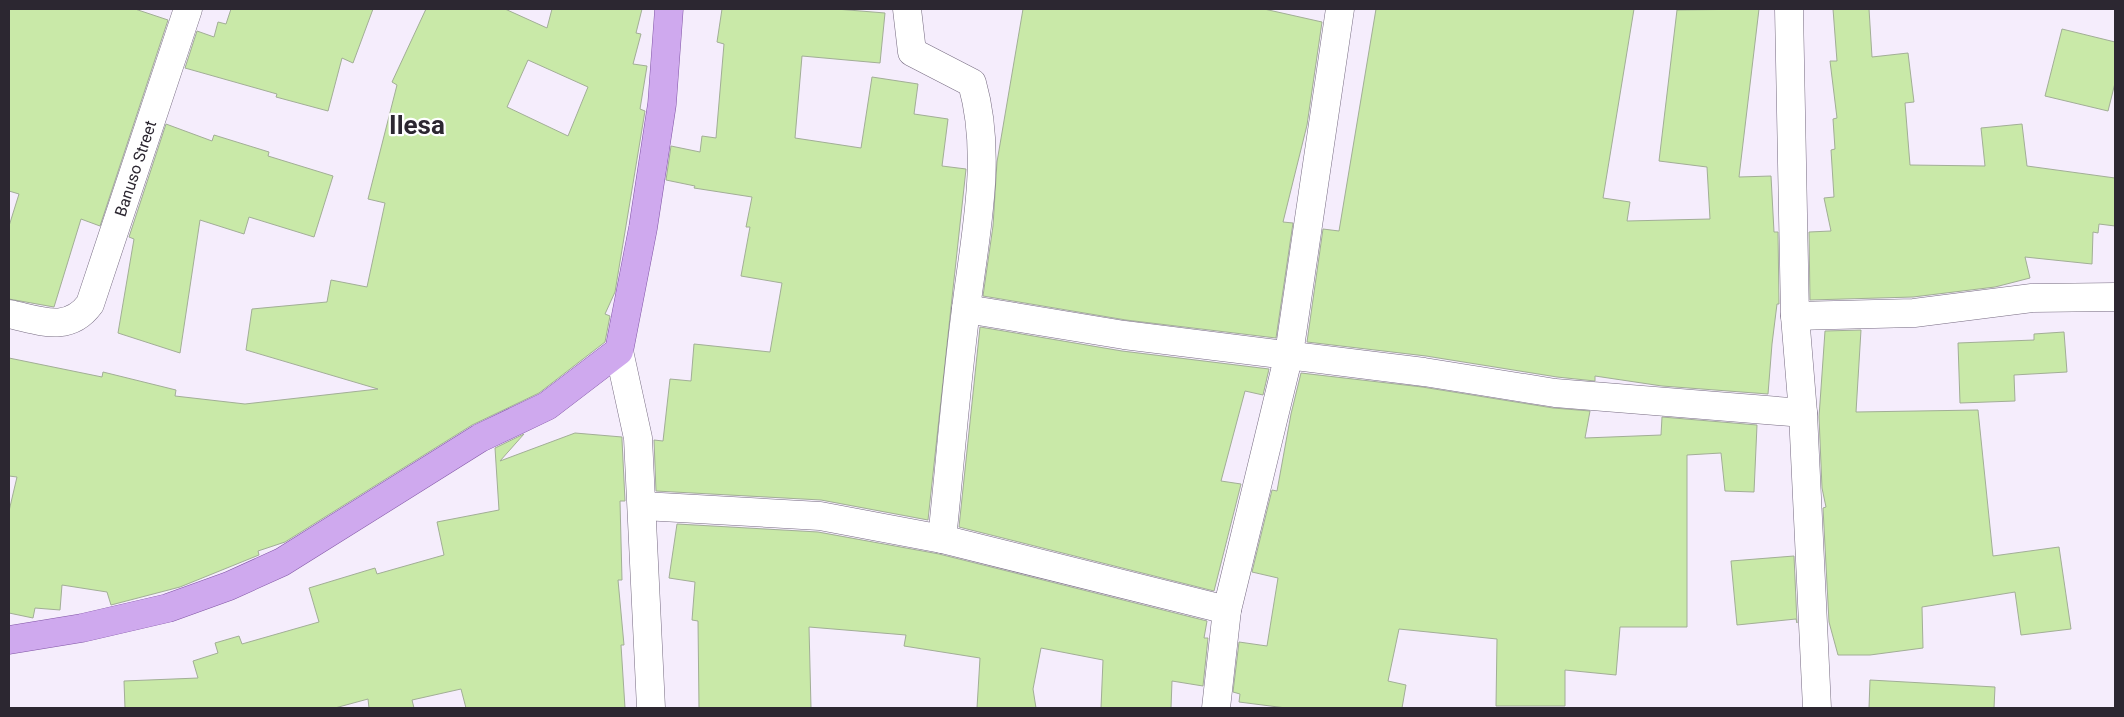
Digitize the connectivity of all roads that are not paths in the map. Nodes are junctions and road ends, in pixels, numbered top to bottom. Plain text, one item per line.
1 (188, 9) edge
2 (669, 9) edge
3 (907, 9) edge
4 (1340, 9) edge
5 (1789, 9) edge
6 (2115, 297) edge
7 (966, 309) junction
8 (9, 314) edge
9 (1795, 316) junction
10 (619, 351) junction
11 (1289, 354) junction
12 (1803, 412) junction
13 (643, 506) junction
14 (942, 539) junction
15 (1227, 610) junction
16 (9, 640) edge
17 (651, 708) edge
18 (1216, 708) edge
19 (1817, 708) edge

1 - 8 street, Banuso Street
2 - 10 main road
3 - 7 street
4 - 11 street
5 - 9 street
6 - 9 street
7 - 11 street
7 - 14 street
9 - 12 street
10 - 13 street
10 - 16 main road
11 - 12 street
11 - 15 street
12 - 19 street
13 - 14 street
13 - 17 street
14 - 15 street
15 - 18 street

